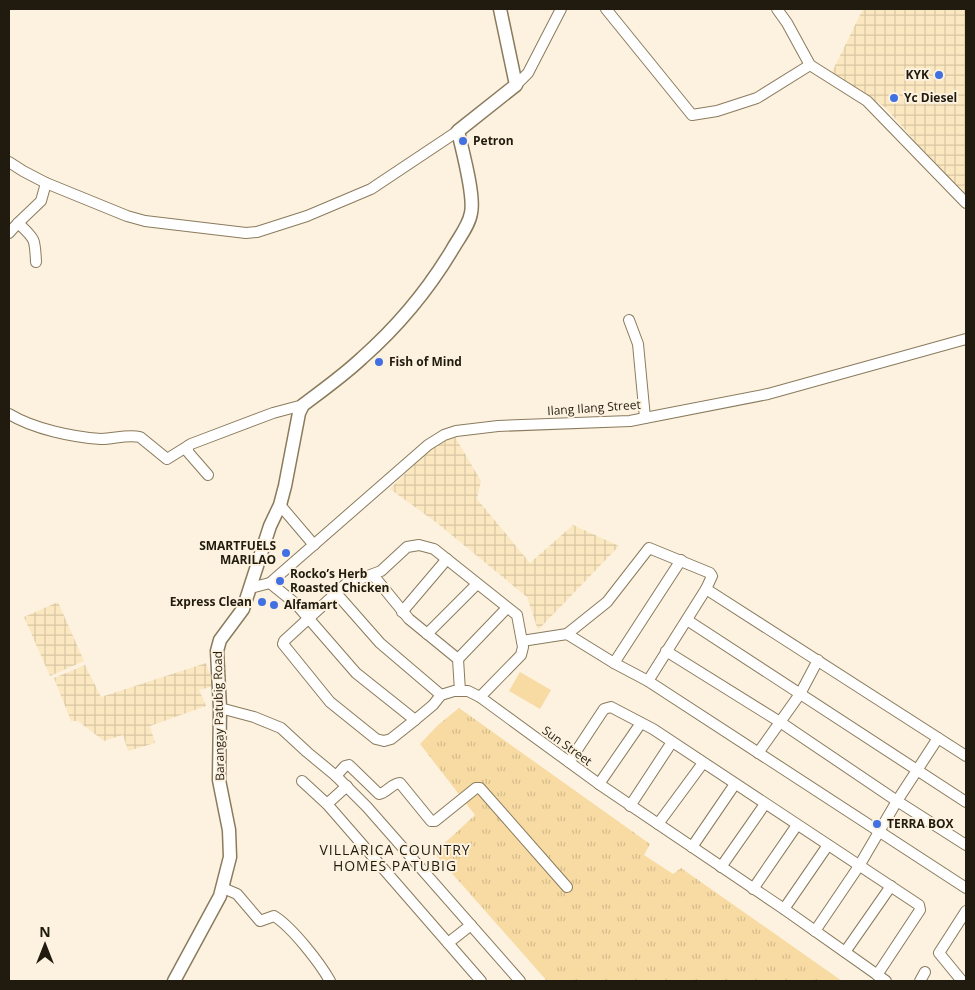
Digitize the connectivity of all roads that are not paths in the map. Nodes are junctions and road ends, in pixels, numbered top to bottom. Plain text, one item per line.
1 (500, 9) edge
2 (561, 9) edge
3 (606, 9) edge
4 (777, 9) edge
5 (810, 65) junction
6 (516, 85) junction
7 (458, 131) junction
8 (9, 162) edge
9 (46, 182) junction
10 (966, 203) edge
11 (18, 223) junction
12 (9, 233) edge
13 (36, 262) dead end
14 (629, 320) dead end
15 (966, 339) edge
16 (303, 406) junction
17 (9, 414) edge
18 (645, 418) junction
19 (188, 446) junction
20 (208, 475) dead end
21 (280, 505) junction
22 (314, 545) junction
23 (447, 559) junction
24 (681, 560) junction
25 (373, 575) junction
26 (270, 584) junction
27 (477, 584) junction
28 (250, 588) junction
29 (706, 588) junction
30 (336, 593) junction
31 (507, 608) junction
32 (402, 612) junction
33 (309, 617) junction
34 (687, 620) junction
35 (427, 634) junction
36 (567, 634) junction
37 (522, 641) junction
38 (666, 651) junction
39 (458, 659) junction
40 (818, 660) junction
41 (614, 663) junction
42 (648, 681) junction
43 (460, 691) junction
44 (800, 694) junction
45 (441, 695) junction
46 (480, 697) junction
47 (220, 708) junction
48 (415, 720) junction
49 (780, 722) junction
50 (641, 723) junction
51 (938, 738) junction
52 (672, 742) junction
53 (758, 753) junction
54 (966, 756) edge
55 (569, 762) junction
56 (703, 763) junction
57 (917, 770) junction
58 (336, 776) junction
59 (302, 781) dead end
60 (599, 784) junction
61 (736, 784) junction
62 (347, 786) junction
63 (897, 801) junction
64 (966, 802) edge
65 (327, 804) junction
66 (765, 804) junction
67 (630, 806) junction
68 (658, 824) junction
69 (797, 825) junction
70 (879, 832) junction
71 (828, 845) junction
72 (966, 845) edge
73 (692, 847) junction
74 (860, 866) junction
75 (721, 867) junction
76 (890, 886) junction
77 (567, 887) dead end
78 (223, 888) junction
79 (966, 888) edge
80 (753, 889) junction
81 (784, 909) junction
82 (966, 911) edge
83 (471, 925) junction
84 (814, 930) junction
85 (448, 943) junction
86 (845, 952) junction
87 (925, 972) dead end
88 (877, 975) junction
89 (174, 981) edge
90 (330, 981) edge
91 (481, 981) edge
92 (520, 981) edge
93 (886, 981) edge
94 (920, 981) edge
95 (962, 981) edge

1 - 6 main road
2 - 6 street
3 - 5 street
4 - 5 street
5 - 10 street
6 - 7 main road
7 - 9 street
7 - 16 main road
8 - 9 street
9 - 11 street
11 - 12 street
11 - 13 street
14 - 18 street
15 - 18 street, Ilang Ilang Street
16 - 19 street
16 - 21 main road, Barangay Patubig Road
17 - 19 street
18 - 22 street, Ilang Ilang Street
19 - 20 street
21 - 22 street
21 - 28 main road, Barangay Patubig Road
22 - 26 street, Ilang Ilang Street
23 - 25 street
23 - 27 street
23 - 32 street
24 - 29 street
24 - 36 street
24 - 41 street
25 - 30 street
25 - 32 street
26 - 28 street
26 - 33 street
27 - 31 street
27 - 35 street
28 - 47 main road, Barangay Patubig Road
29 - 34 street
29 - 40 street
30 - 33 street
30 - 45 street
31 - 37 street
31 - 39 street
32 - 35 street
33 - 48 street
33 - 48 street
34 - 38 street
34 - 44 street
35 - 39 street
36 - 37 street
36 - 41 street
37 - 46 street
38 - 42 street
38 - 49 street
39 - 43 street
40 - 44 street
40 - 51 street
41 - 42 street
42 - 53 street
43 - 45 street, Sun Street
43 - 46 street, Sun Street
44 - 49 street
44 - 57 street
45 - 48 street
46 - 55 street, Sun Street
47 - 58 street
47 - 78 main road, Barangay Patubig Road
49 - 53 street
49 - 63 street
50 - 52 street
50 - 55 street
50 - 60 street
51 - 54 street
51 - 57 street
52 - 56 street
52 - 67 street
53 - 70 street
55 - 60 street, Sun Street
56 - 61 street
56 - 68 street
57 - 63 street
57 - 64 street
58 - 62 street
58 - 77 street
59 - 65 street
60 - 67 street, Sun Street
61 - 66 street
61 - 73 street
62 - 65 street
62 - 83 street
63 - 70 street
63 - 72 street
65 - 85 street
66 - 69 street
66 - 75 street
67 - 68 street, Sun Street
68 - 73 street, Sun Street
69 - 71 street
69 - 80 street
70 - 74 street
70 - 79 street
71 - 74 street
71 - 81 street
73 - 75 street, Sun Street
74 - 76 street
74 - 84 street
75 - 80 street, Sun Street
76 - 86 street
76 - 88 street
78 - 89 main road, Barangay Patubig Road
78 - 90 street
80 - 81 street, Sun Street
81 - 84 street, Sun Street
82 - 95 street
83 - 85 street
83 - 92 street
84 - 86 street, Sun Street
85 - 91 street
86 - 88 street, Sun Street
87 - 94 street
88 - 93 street, Sun Street

